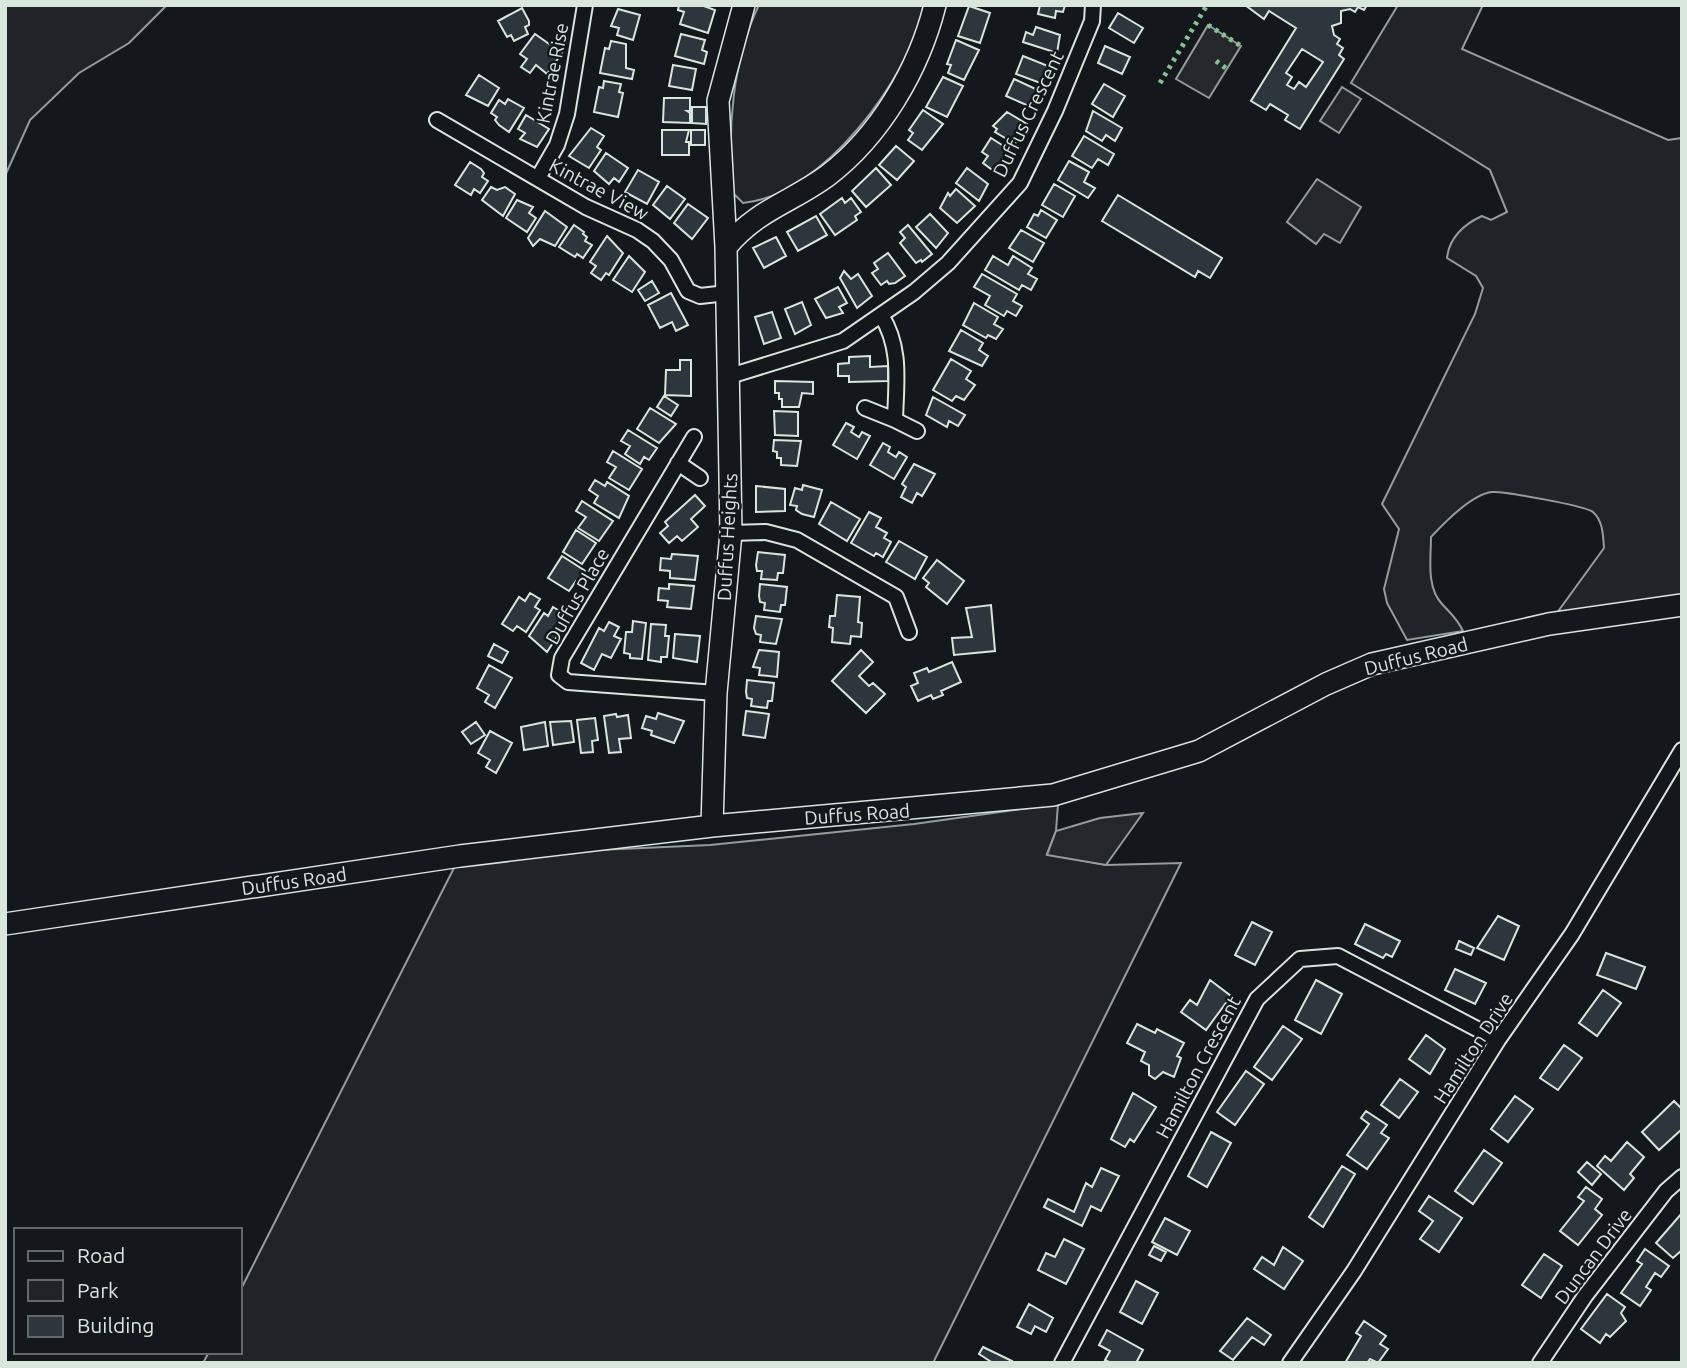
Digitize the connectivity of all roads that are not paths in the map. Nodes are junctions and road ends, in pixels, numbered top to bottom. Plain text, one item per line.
1 (744, 5) edge
2 (935, 5) edge
3 (1093, 5) edge
4 (581, 7) edge
5 (437, 120) dead end
6 (537, 178) junction
7 (723, 195) junction
8 (760, 215) junction
9 (726, 247) junction
10 (727, 293) junction
11 (881, 315) junction
12 (730, 376) junction
13 (865, 408) dead end
14 (895, 420) junction
15 (917, 431) dead end
16 (694, 437) dead end
17 (678, 463) junction
18 (700, 478) dead end
19 (731, 533) junction
20 (1682, 605) edge
21 (909, 632) dead end
22 (716, 693) junction
23 (1682, 750) edge
24 (712, 826) junction
25 (5, 924) edge
26 (1499, 1040) junction
27 (1682, 1177) edge
28 (1062, 1363) edge
29 (1290, 1363) edge
30 (1540, 1363) edge

1 - 7 main road, Duffus Heights
2 - 8 main road
3 - 11 street, Duffus Crescent
4 - 6 street, Kintrae Rise
5 - 6 street, Kintrae View
6 - 10 street, Kintrae View
7 - 8 main road
7 - 9 main road, Duffus Heights
8 - 9 main road
9 - 10 main road, Duffus Heights
10 - 12 main road, Duffus Heights
11 - 12 street, Duffus Crescent
11 - 14 street
12 - 19 main road, Duffus Heights
13 - 14 street
14 - 15 street
16 - 17 street, Duffus Place
17 - 18 street
17 - 22 street, Duffus Place
19 - 21 street
19 - 22 main road, Duffus Heights
20 - 24 main road, Duffus Road
22 - 24 main road, Duffus Heights
23 - 26 street, Hamilton Drive
24 - 25 main road, Duffus Road
26 - 28 street, Hamilton Crescent
26 - 29 street, Hamilton Drive
27 - 30 street, Duncan Drive

